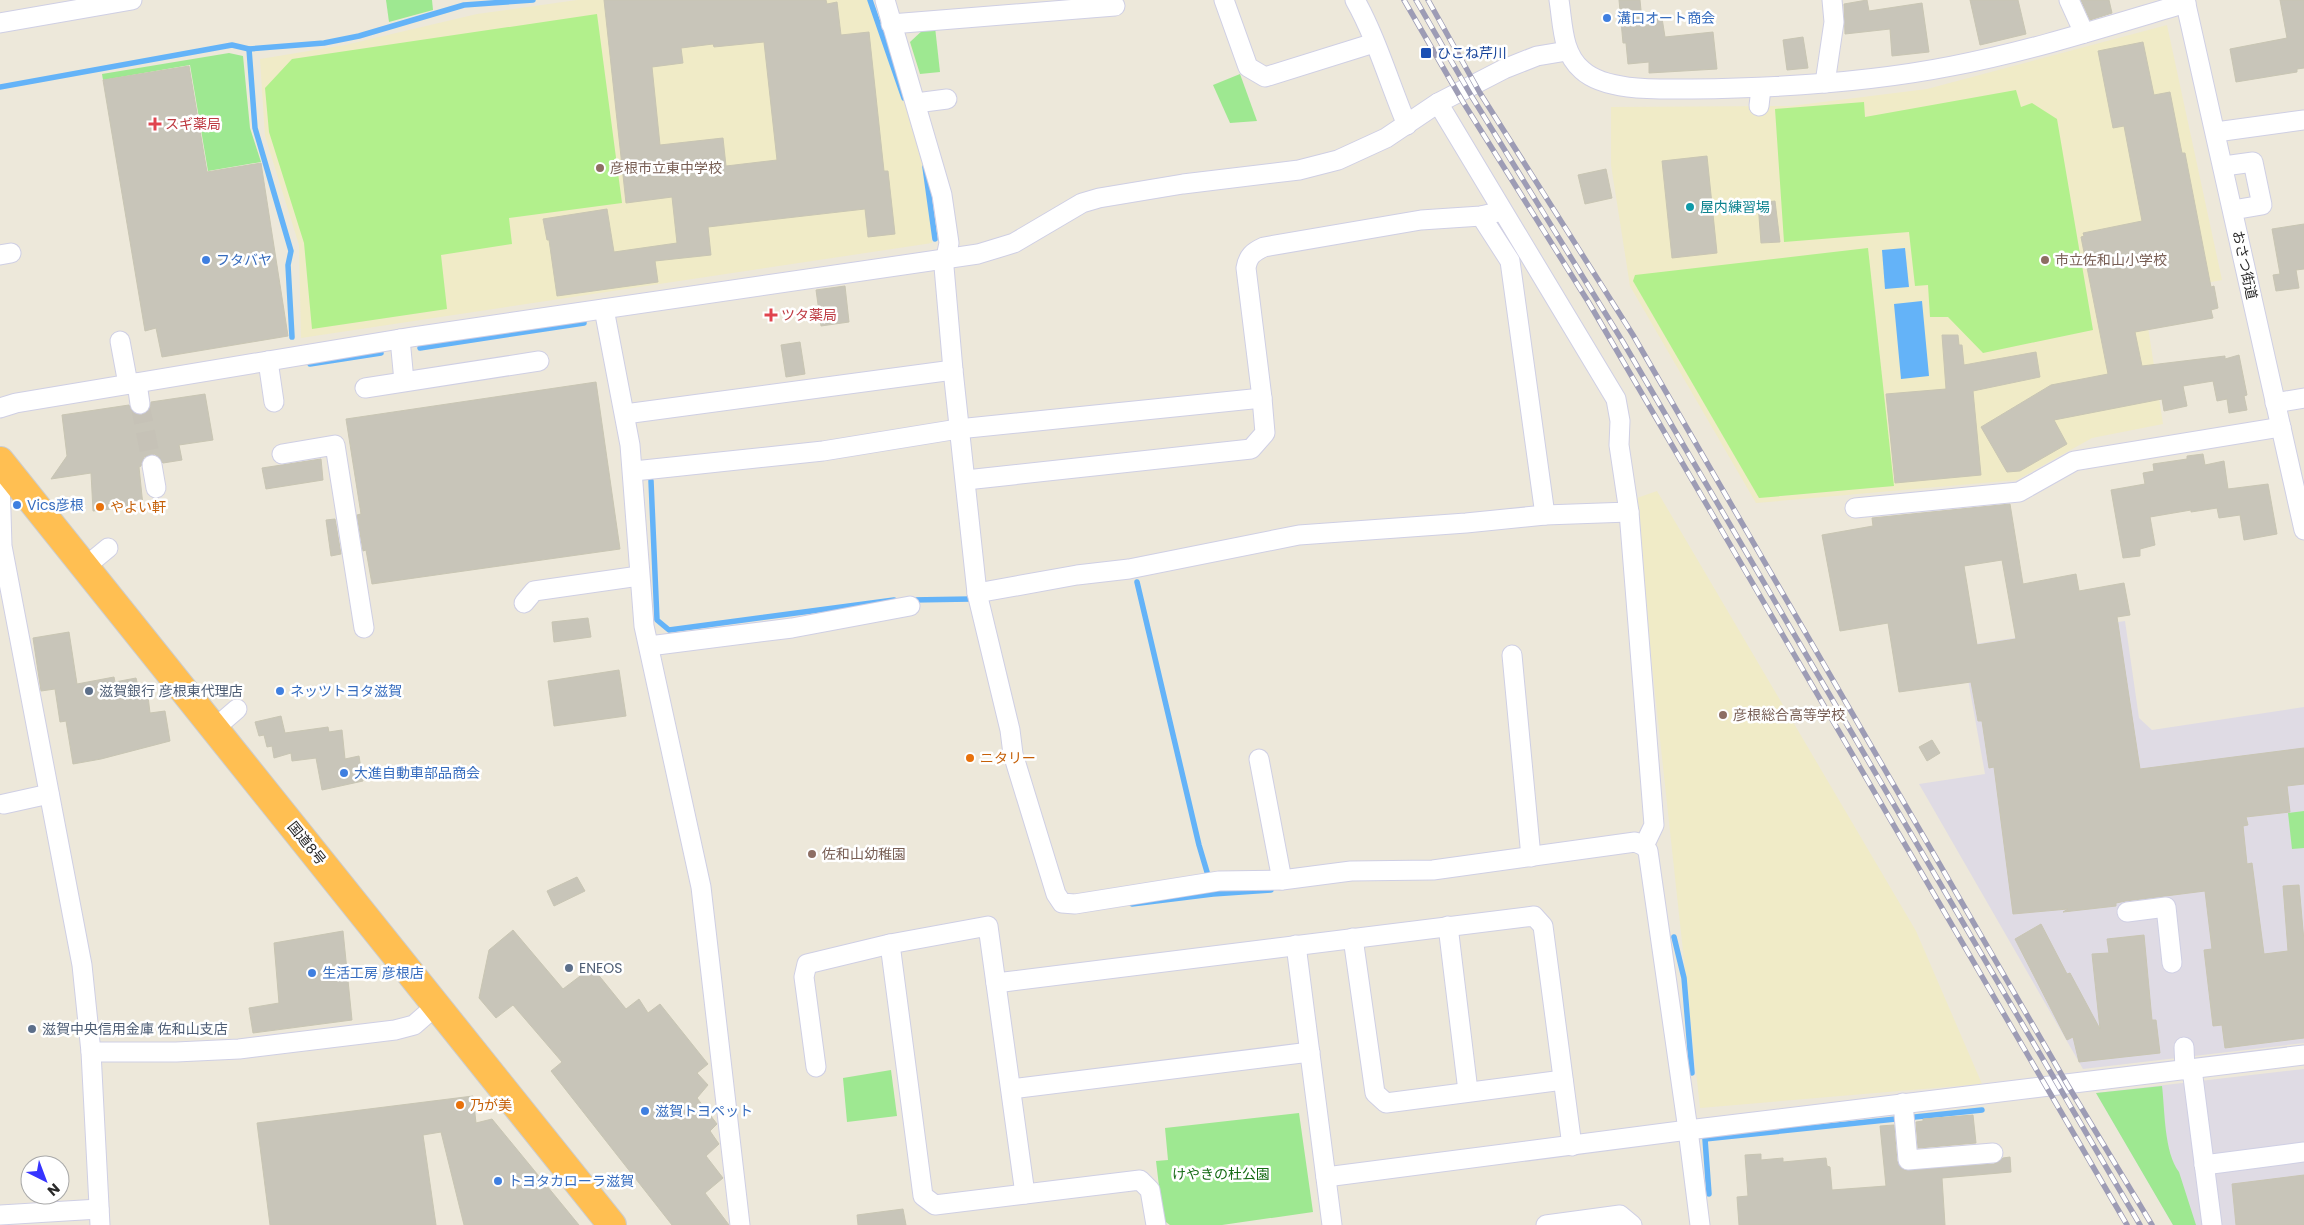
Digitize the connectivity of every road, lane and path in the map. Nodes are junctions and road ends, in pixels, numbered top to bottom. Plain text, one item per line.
1 (132, 0) edge
2 (885, 0) edge
3 (1224, 0) edge
4 (1355, 0) edge
5 (1559, 0) edge
6 (1832, 0) edge
7 (2069, 0) edge
8 (2185, 2) edge
9 (1115, 6) dead end
10 (0, 23) edge
11 (891, 24) junction
12 (2084, 33) junction
13 (1374, 43) junction
14 (1567, 51) junction
15 (1825, 83) junction
16 (947, 98) dead end
17 (916, 103) junction
18 (1438, 103) junction
19 (2304, 120) edge
20 (1407, 125) junction
21 (2216, 132) junction
22 (2224, 166) junction
23 (2233, 210) junction
24 (1502, 211) junction
25 (1482, 216) junction
26 (946, 258) junction
27 (604, 309) junction
28 (400, 339) junction
29 (120, 342) dead end
30 (268, 361) junction
31 (539, 361) dead end
32 (953, 370) junction
33 (404, 382) junction
34 (132, 384) junction
35 (365, 388) dead end
36 (1262, 398) junction
37 (2304, 398) edge
38 (274, 402) dead end
39 (2275, 403) junction
40 (140, 404) tunnel mouth
41 (0, 408) edge
42 (624, 414) junction
43 (2281, 426) junction
44 (958, 430) junction
45 (282, 454) dead end
46 (0, 461) edge
47 (152, 465) tunnel mouth
48 (634, 471) junction
49 (0, 480) edge
50 (966, 480) junction
51 (156, 488) dead end
52 (1855, 508) dead end
53 (1629, 512) junction
54 (1545, 515) junction
55 (2304, 530) edge
56 (108, 548) dead end
57 (85, 567) junction
58 (639, 576) junction
59 (977, 593) junction
60 (524, 604) dead end
61 (910, 606) dead end
62 (364, 628) dead end
63 (648, 652) junction
64 (1512, 655) dead end
65 (237, 709) dead end
66 (214, 728) junction
67 (1259, 759) dead end
68 (49, 794) junction
69 (4, 804) dead end
70 (1644, 846) junction
71 (1531, 856) junction
72 (1282, 880) junction
73 (2127, 912) dead end
74 (1448, 926) junction
75 (1353, 938) junction
76 (890, 944) junction
77 (1296, 945) junction
78 (2172, 963) dead end
79 (996, 983) junction
80 (437, 1005) junction
81 (2184, 1047) dead end
82 (91, 1052) junction
83 (1310, 1052) junction
84 (2304, 1055) edge
85 (816, 1067) dead end
86 (2188, 1069) junction
87 (1562, 1080) junction
88 (1011, 1089) junction
89 (1468, 1091) junction
90 (1904, 1113) junction
91 (1688, 1130) junction
92 (1572, 1146) junction
93 (2304, 1152) edge
94 (1993, 1153) dead end
95 (2204, 1165) junction
96 (1326, 1177) junction
97 (1024, 1194) junction
98 (0, 1215) edge
99 (100, 1217) edge
100 (612, 1225) edge
101 (740, 1225) edge
102 (1156, 1225) edge
103 (1332, 1225) edge
104 (1546, 1225) edge
105 (1632, 1225) edge
106 (1700, 1225) edge
107 (2212, 1225) edge

1 - 10 street
2 - 11 street
3 - 13 street
4 - 13 street
5 - 14 street
6 - 15 street
7 - 12 street
8 - 12 street
8 - 21 street, おさつ街道
9 - 11 street
11 - 17 street
12 - 15 street
13 - 20 street
14 - 15 street
14 - 18 street
16 - 17 street
17 - 26 street
18 - 20 street
18 - 24 street
19 - 21 street
20 - 26 street
21 - 22 street, おさつ街道
22 - 23 street, おさつ街道
22 - 23 street
23 - 39 street, おさつ街道
24 - 25 street
24 - 53 street
25 - 36 street
25 - 54 street
26 - 27 street
26 - 32 street
27 - 28 street
27 - 42 street
28 - 30 street
28 - 33 street
29 - 34 street
30 - 34 street
30 - 38 street
31 - 33 street
32 - 42 street
32 - 44 street
33 - 35 street
34 - 40 street
34 - 41 street
36 - 44 street
36 - 50 street
37 - 39 street
39 - 43 street, おさつ街道
42 - 48 street
43 - 52 street
43 - 55 street, おさつ街道
44 - 48 street
44 - 50 street
45 - 62 street
46 - 57 highway, 国道8号
47 - 51 street
48 - 58 street
49 - 68 street
50 - 59 street
53 - 54 street
53 - 70 street
54 - 59 street
56 - 57 street
57 - 66 highway, 国道8号
58 - 60 street
58 - 63 street
59 - 72 street
61 - 63 street
63 - 101 street
64 - 71 street
65 - 66 street
66 - 80 highway, 国道8号
67 - 72 street
68 - 69 street
68 - 82 street
70 - 71 street
70 - 91 street
71 - 72 street
73 - 78 street
74 - 75 street
74 - 87 street
74 - 89 street
75 - 77 street
75 - 89 street
76 - 79 street
76 - 85 street
76 - 97 street
77 - 79 street
77 - 83 street
79 - 88 street
80 - 82 street
80 - 100 highway, 国道8号
81 - 86 street
82 - 99 street
83 - 88 street
83 - 96 street
84 - 86 street
86 - 90 street
86 - 95 street
87 - 89 street
87 - 92 street
88 - 97 street
90 - 91 street
90 - 94 street
91 - 92 street
91 - 106 street
92 - 96 street
93 - 95 street
95 - 107 street
96 - 103 street
97 - 102 street
98 - 99 street
104 - 105 street

